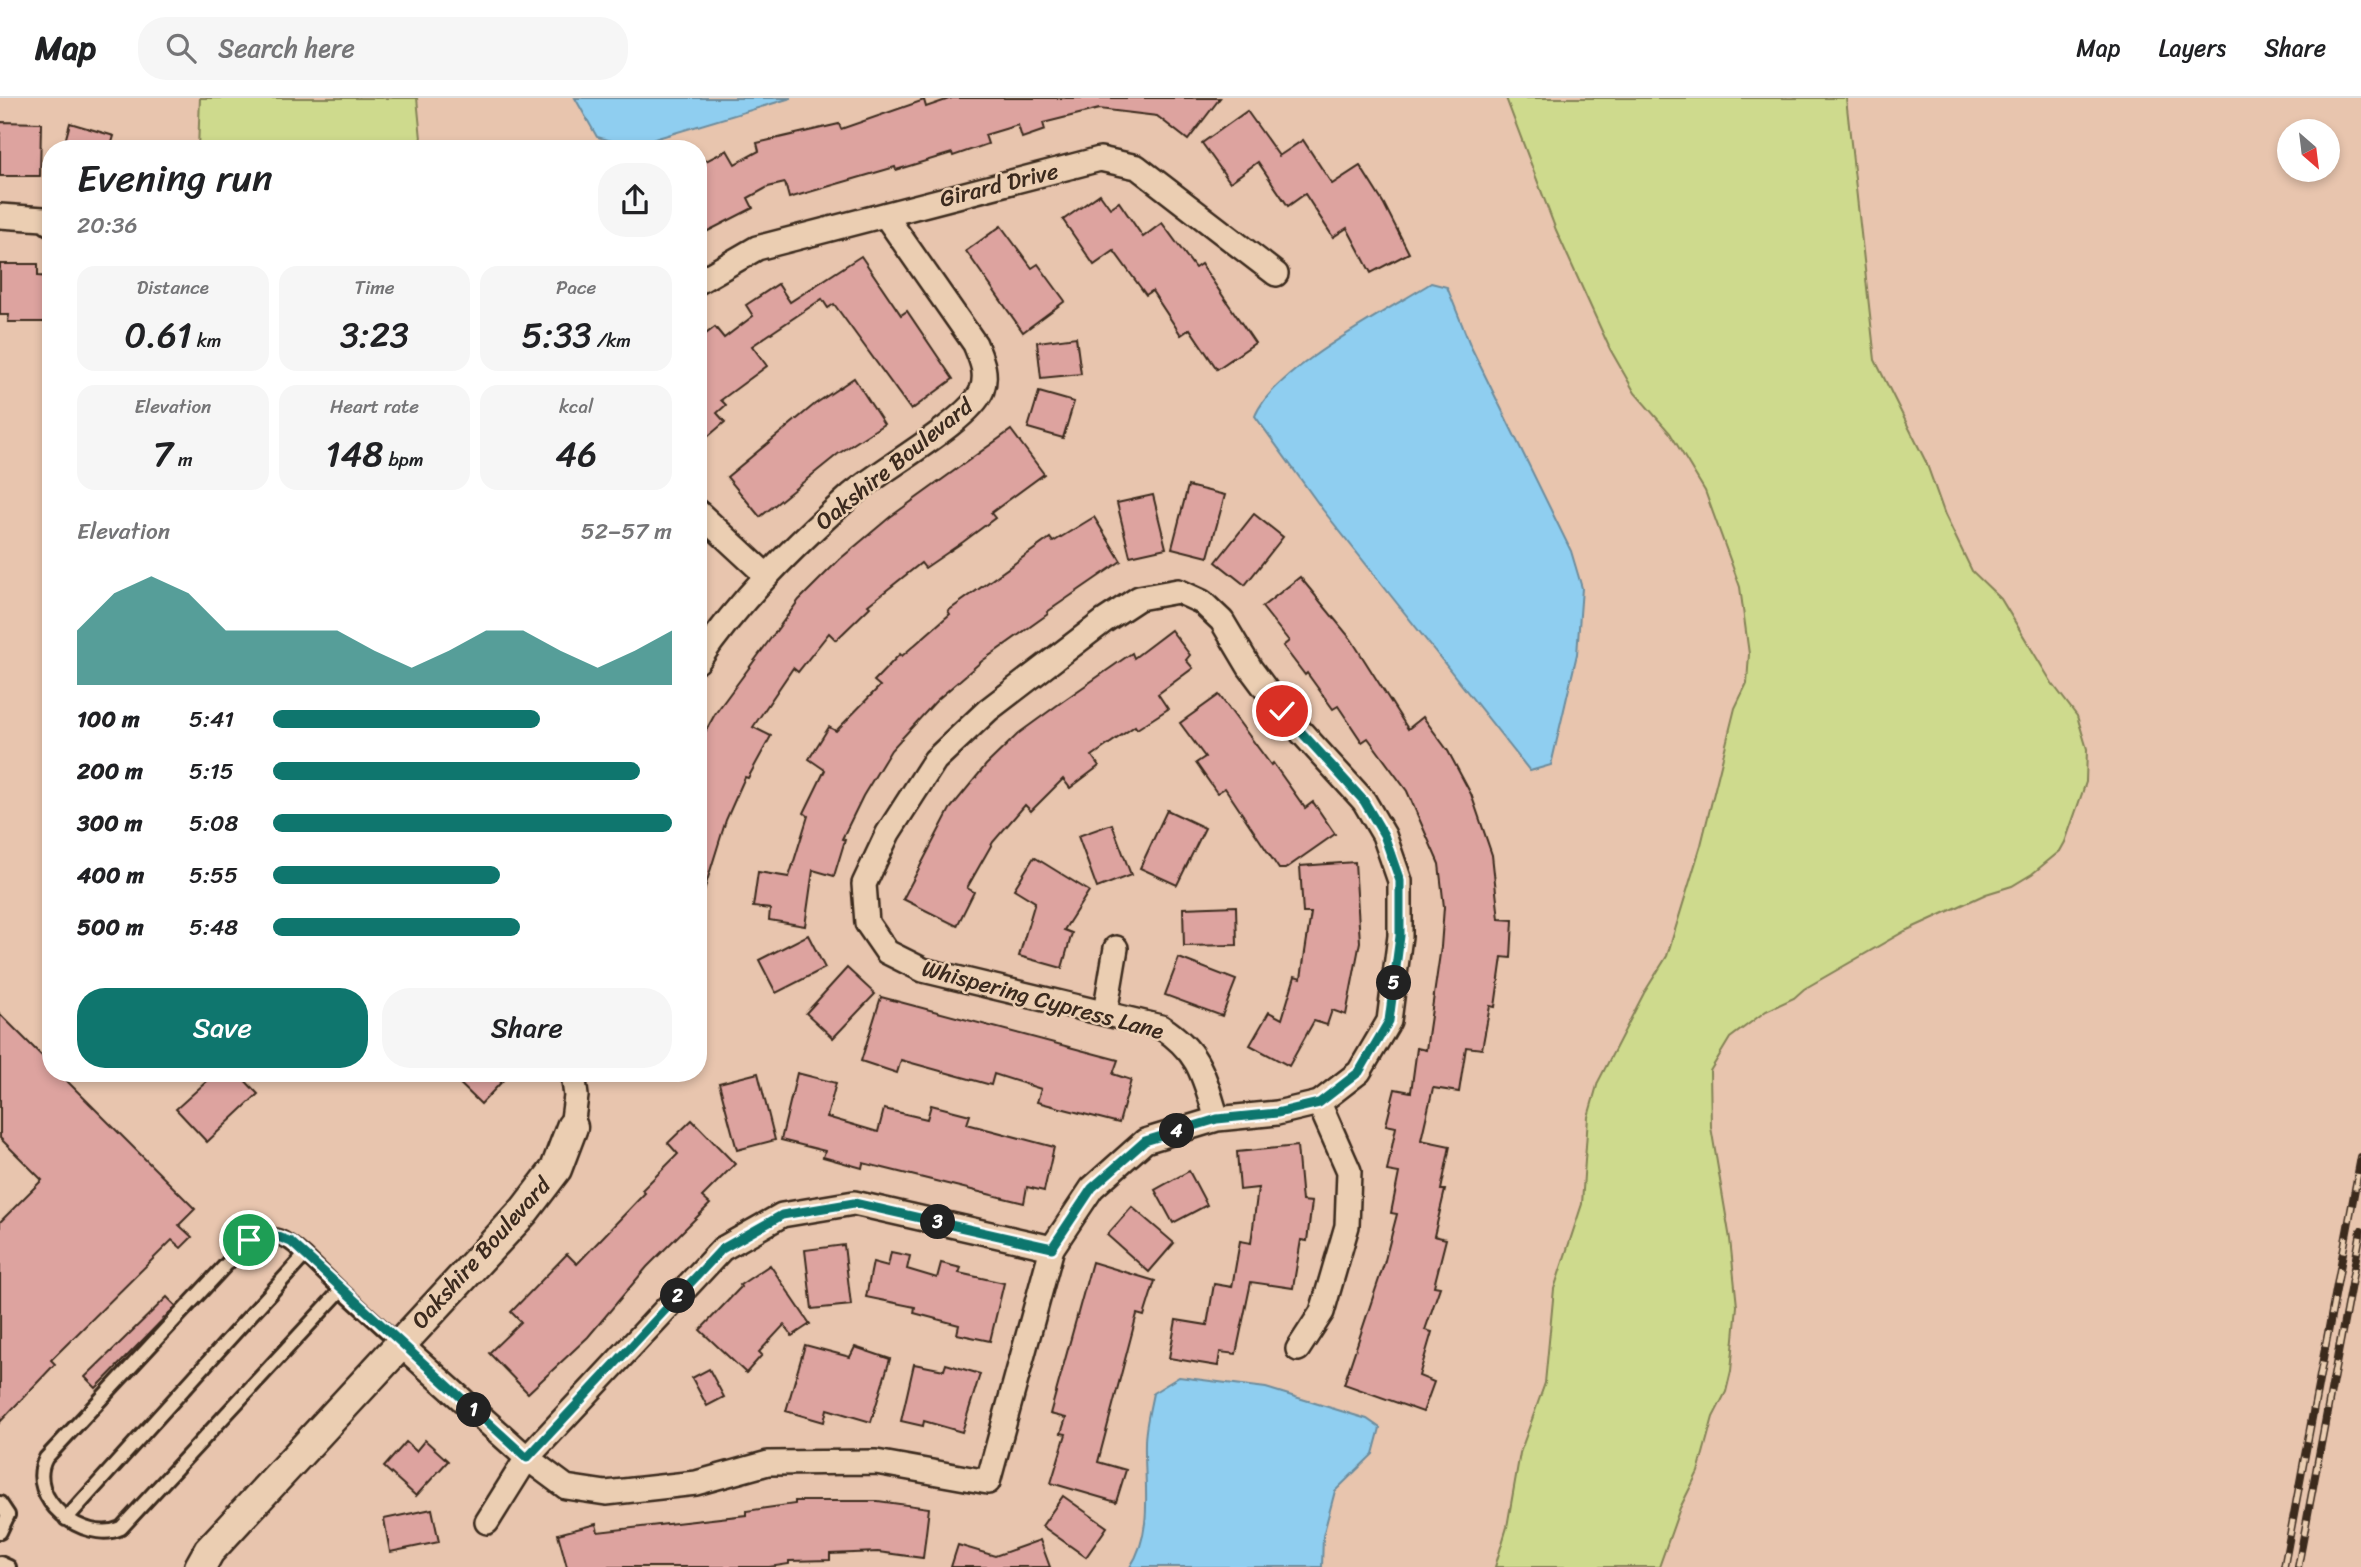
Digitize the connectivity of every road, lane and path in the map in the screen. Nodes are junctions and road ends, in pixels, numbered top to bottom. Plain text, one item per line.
1 (884, 215) junction
2 (0, 216) edge
3 (42, 219) edge
4 (1276, 274) dead end
5 (707, 277) edge
6 (707, 520) edge
7 (766, 575) junction
8 (707, 650) edge
9 (1116, 948) dead end
10 (1105, 1013) junction
11 (574, 1082) edge
12 (1319, 1103) junction
13 (1217, 1119) junction
14 (572, 1127) joint
15 (1052, 1248) junction
16 (305, 1255) junction
17 (341, 1290) junction
18 (399, 1343) junction
19 (1298, 1349) dead end
20 (527, 1458) junction
21 (0, 1503) edge
22 (66, 1519) junction
23 (487, 1522) dead end
24 (0, 1532) edge
25 (0, 1563) edge
26 (9, 1567) edge
27 (200, 1567) edge

1 - 4 street, Girard Drive
1 - 5 street, Girard Drive
1 - 7 street, Oakshire Boulevard
2 - 3 street
6 - 7 street
7 - 8 street, Oakshire Boulevard
9 - 10 street
10 - 12 street, Whispering Cypress Lane
10 - 13 street, Whispering Cypress Lane
11 - 14 street, Oakshire Boulevard
12 - 13 street, Whispering Cypress Lane
12 - 19 street
13 - 15 street, Whispering Cypress Lane
14 - 18 street, Oakshire Boulevard
15 - 20 street
15 - 20 street, Whispering Cypress Lane
16 - 17 lane
16 - 22 lane
16 - 22 lane
17 - 18 lane
17 - 22 lane
18 - 20 street, Whispering Cypress Lane
18 - 27 street, Oakshire Boulevard
20 - 23 street
21 - 24 lane
25 - 26 lane

